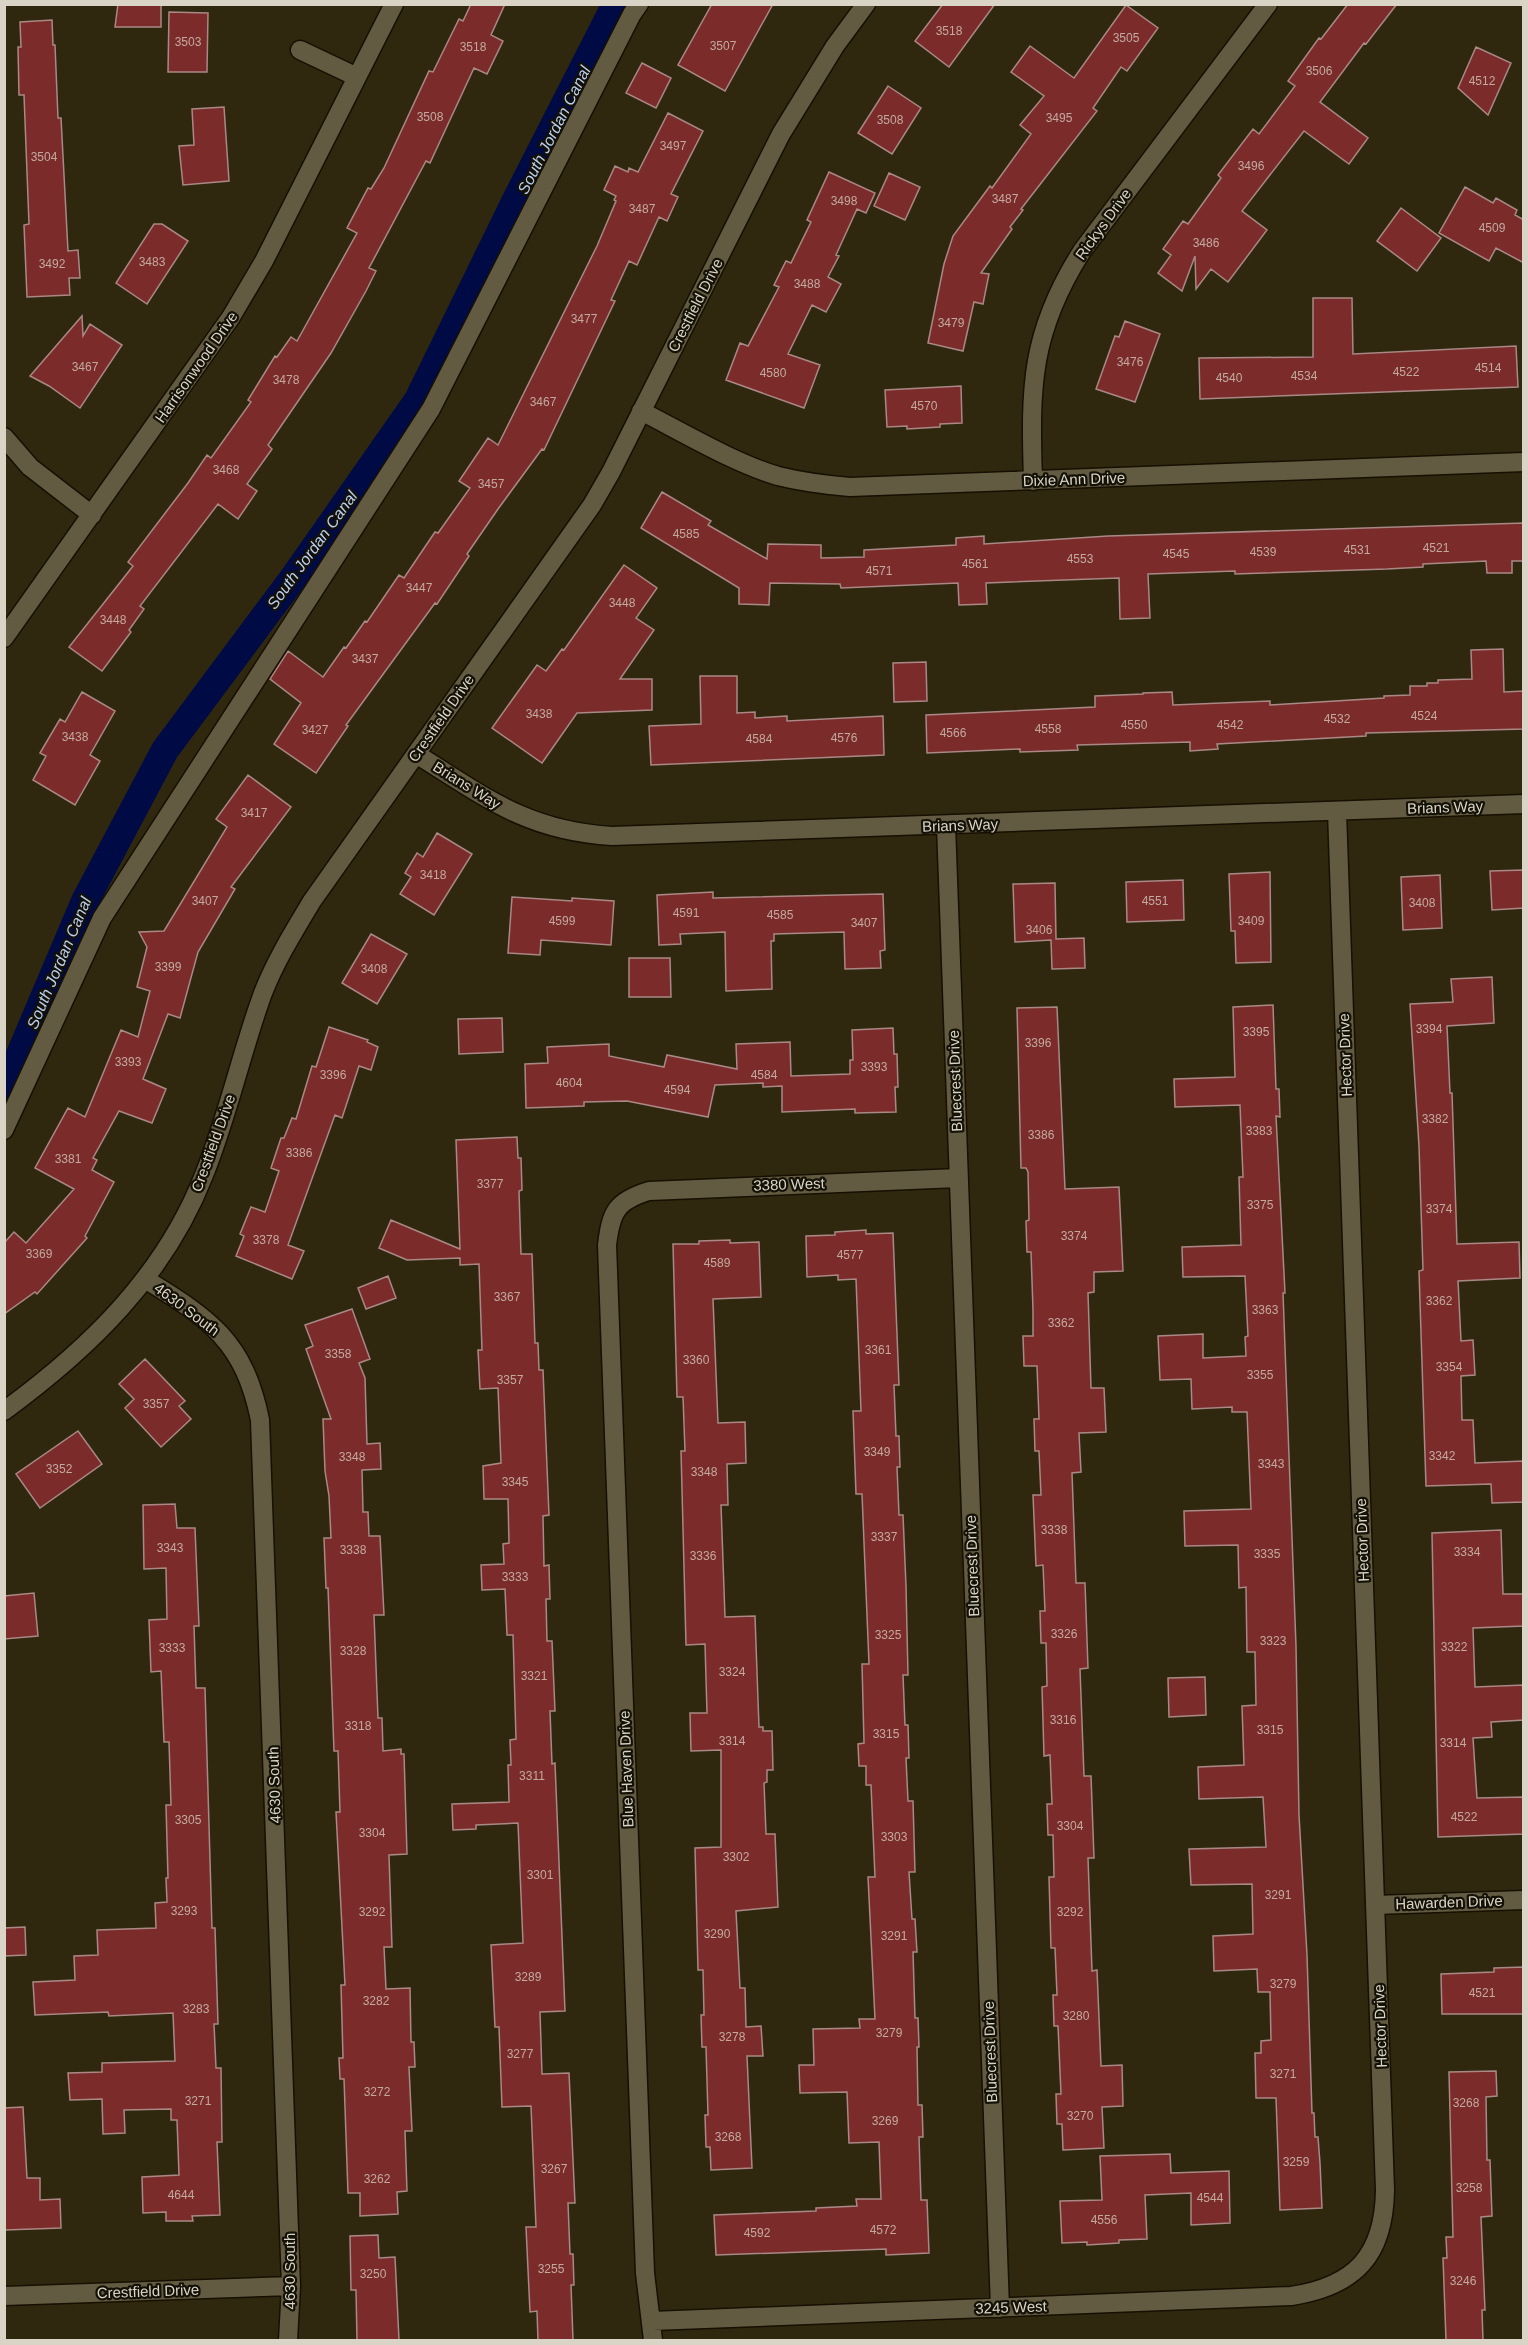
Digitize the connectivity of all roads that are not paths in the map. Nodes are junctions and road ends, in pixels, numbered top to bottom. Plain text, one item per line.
1 (394, 4) edge
2 (639, 4) edge
3 (866, 4) edge
4 (1268, 4) edge
5 (300, 50) dead end
6 (357, 77) junction
7 (641, 411) junction
8 (4, 437) edge
9 (1524, 462) edge
10 (1033, 481) junction
11 (92, 515) junction
12 (4, 638) edge
13 (416, 754) junction
14 (1524, 804) edge
15 (1337, 811) junction
16 (945, 825) junction
17 (4, 1130) edge
18 (958, 1178) junction
19 (623, 1201) joint
20 (145, 1279) junction
21 (4, 1411) edge
22 (1524, 1900) edge
23 (1375, 1905) junction
24 (1362, 2264) joint
25 (291, 2286) junction
26 (4, 2296) edge
27 (1000, 2308) junction
28 (652, 2321) junction
29 (288, 2340) edge
30 (653, 2340) edge

1 - 6 street, Harrisonwood Drive
2 - 17 street
3 - 7 street, Crestfield Drive
4 - 10 street, Rickys Drive
5 - 6 street
6 - 11 street, Harrisonwood Drive
7 - 10 street, Dixie Ann Drive
7 - 13 street, Crestfield Drive
8 - 11 street
9 - 10 street, Dixie Ann Drive
11 - 12 street, Harrisonwood Drive
13 - 16 street, Brians Way
13 - 20 street, Crestfield Drive
14 - 15 street, Brians Way
15 - 16 street, Brians Way
15 - 23 street, Hector Drive
16 - 18 street, Bluecrest Drive
18 - 19 street, 3380 West
18 - 27 street, Bluecrest Drive
19 - 28 street, Blue Haven Drive
20 - 21 street, Crestfield Drive
20 - 25 street, 4630 South
22 - 23 street, Hawarden Drive
23 - 24 street, Hector Drive
24 - 27 street, 3245 West
25 - 26 street, Crestfield Drive
25 - 29 street, 4630 South
27 - 28 street, 3245 West
28 - 30 street, Blue Haven Drive

